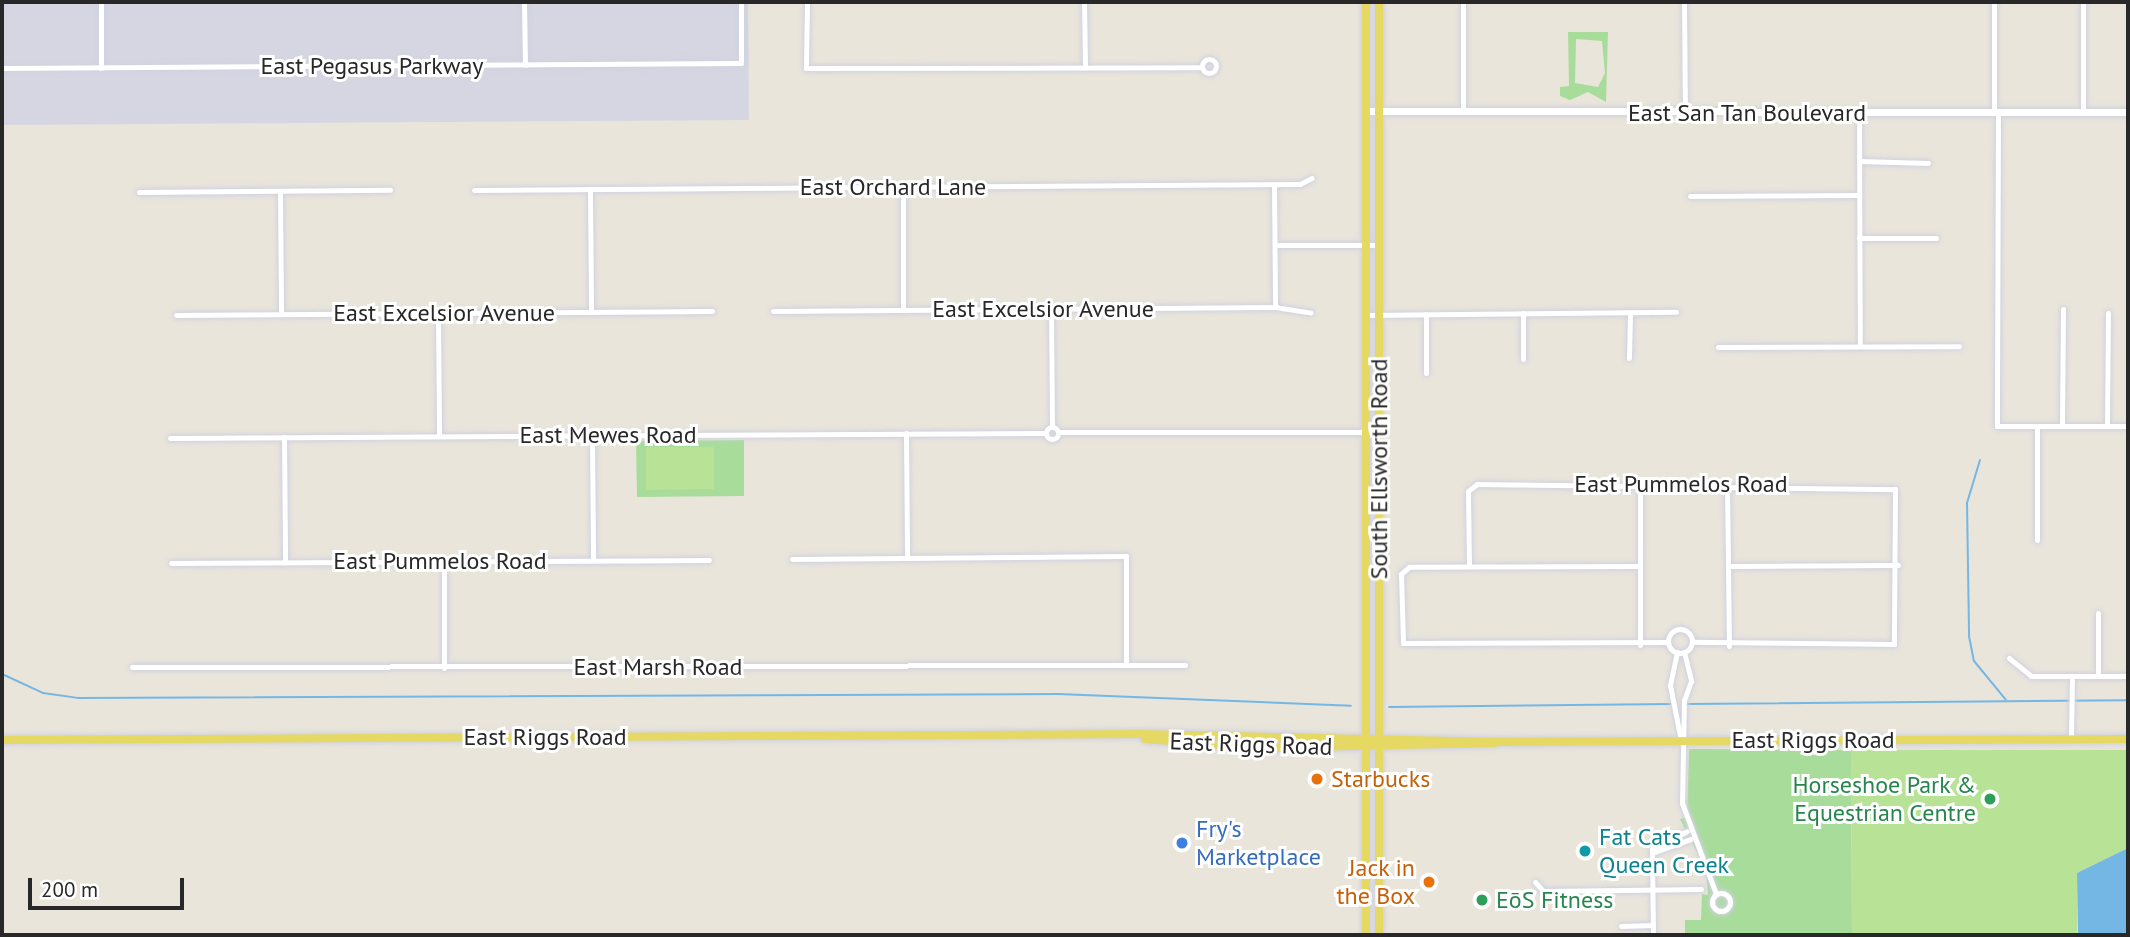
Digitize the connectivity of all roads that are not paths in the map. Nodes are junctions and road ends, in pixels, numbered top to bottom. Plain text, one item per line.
1 (101, 2) edge
2 (524, 2) edge
3 (741, 2) edge
4 (807, 2) edge
5 (1084, 2) edge
6 (1366, 2) edge
7 (1379, 2) edge
8 (1463, 2) edge
9 (1684, 2) edge
10 (1994, 2) edge
11 (2083, 2) edge
12 (525, 65) junction
13 (1085, 67) junction
14 (1202, 67) dead end
15 (2, 68) edge
16 (102, 68) junction
17 (1366, 111) junction
18 (1379, 111) junction
19 (1463, 111) junction
20 (2128, 112) edge
21 (1685, 113) junction
22 (1996, 113) junction
23 (2083, 113) junction
24 (1860, 114) junction
25 (1860, 161) junction
26 (1928, 163) dead end
27 (1312, 178) dead end
28 (1274, 184) junction
29 (903, 186) junction
30 (590, 189) junction
31 (390, 190) dead end
32 (474, 190) dead end
33 (280, 191) junction
34 (139, 192) dead end
35 (1859, 195) junction
36 (1690, 196) dead end
37 (1859, 238) junction
38 (1936, 238) dead end
39 (1366, 245) junction
40 (1379, 245) junction
41 (1275, 246) junction
42 (1275, 307) junction
43 (1052, 309) junction
44 (2063, 309) dead end
45 (903, 310) junction
46 (712, 311) dead end
47 (773, 311) dead end
48 (591, 312) junction
49 (1676, 312) dead end
50 (438, 313) junction
51 (1311, 313) dead end
52 (1523, 313) junction
53 (1630, 313) junction
54 (2108, 313) dead end
55 (281, 314) junction
56 (1366, 314) junction
57 (1379, 314) junction
58 (1426, 314) junction
59 (176, 315) dead end
60 (1959, 345) dead end
61 (1860, 346) junction
62 (1718, 347) dead end
63 (1629, 358) dead end
64 (1523, 359) dead end
65 (1426, 373) dead end
66 (2037, 426) junction
67 (2062, 426) junction
68 (2107, 426) junction
69 (2128, 426) edge
70 (1052, 427) junction
71 (1366, 431) junction
72 (1058, 432) junction
73 (1379, 432) junction
74 (906, 433) junction
75 (1045, 433) junction
76 (592, 435) junction
77 (439, 436) junction
78 (284, 437) junction
79 (170, 438) dead end
80 (1640, 484) junction
81 (1727, 484) junction
82 (2037, 540) dead end
83 (907, 558) junction
84 (709, 559) dead end
85 (792, 559) dead end
86 (593, 560) junction
87 (444, 561) junction
88 (285, 562) junction
89 (171, 563) dead end
90 (1898, 565) junction
91 (1469, 566) junction
92 (1640, 566) junction
93 (1728, 566) junction
94 (2098, 613) dead end
95 (1668, 642) junction
96 (1692, 642) junction
97 (1640, 645) junction
98 (1729, 646) junction
99 (1676, 652) junction
100 (1684, 652) junction
101 (2009, 658) dead end
102 (1126, 665) junction
103 (1185, 665) dead end
104 (132, 667) dead end
105 (444, 668) junction
106 (2072, 676) junction
107 (2098, 676) junction
108 (2128, 676) edge
109 (1088, 735) junction
110 (1364, 737) junction
111 (1380, 737) junction
112 (2128, 738) edge
113 (2071, 739) junction
114 (2, 740) edge
115 (1681, 741) junction
116 (1498, 742) junction
117 (1364, 747) junction
118 (1380, 747) junction
119 (1687, 831) junction
120 (1667, 839) junction
121 (1690, 839) junction
122 (1670, 847) junction
123 (1652, 853) junction
124 (1535, 882) dead end
125 (1701, 889) dead end
126 (1653, 890) junction
127 (1716, 894) dead end
128 (1653, 925) junction
129 (1620, 926) dead end
130 (1366, 935) edge
131 (1379, 935) edge
132 (1653, 935) edge

1 - 16 street
2 - 12 street
3 - 12 street, East Pegasus Parkway
4 - 13 street
5 - 13 street
6 - 17 main road, South Ellsworth Road
7 - 18 main road, South Ellsworth Road
8 - 19 street
9 - 21 street
10 - 22 street
11 - 23 street
12 - 16 street, East Pegasus Parkway
13 - 14 street
15 - 16 street, East Pegasus Parkway
17 - 18 street, East San Tan Boulevard
17 - 39 main road, South Ellsworth Road
18 - 19 street, East San Tan Boulevard
18 - 40 main road, South Ellsworth Road
19 - 21 street, East San Tan Boulevard
20 - 23 street, East San Tan Boulevard
21 - 24 street, East San Tan Boulevard
22 - 23 street, East San Tan Boulevard
22 - 24 street, East San Tan Boulevard
22 - 66 street
24 - 25 street
25 - 26 street
25 - 35 street
27 - 28 street, East Orchard Lane
28 - 29 street, East Orchard Lane
28 - 41 street
29 - 30 street, East Orchard Lane
29 - 45 street
30 - 32 street, East Orchard Lane
30 - 48 street
31 - 33 street
33 - 34 street
33 - 55 street
35 - 36 street
35 - 37 street
37 - 38 street
37 - 61 street
39 - 40 street
39 - 41 street
39 - 56 main road, South Ellsworth Road
40 - 57 main road, South Ellsworth Road
41 - 42 street
42 - 43 street, East Excelsior Avenue
42 - 51 street, East Excelsior Avenue
43 - 45 street, East Excelsior Avenue
43 - 70 street
44 - 67 street
45 - 47 street, East Excelsior Avenue
46 - 48 street, East Excelsior Avenue
48 - 50 street, East Excelsior Avenue
49 - 53 street
50 - 55 street, East Excelsior Avenue
50 - 77 street
52 - 53 street
52 - 58 street
52 - 64 street
53 - 63 street
54 - 68 street
55 - 59 street, East Excelsior Avenue
56 - 57 street
56 - 71 main road, South Ellsworth Road
57 - 58 street
57 - 73 main road, South Ellsworth Road
58 - 65 street
60 - 61 street
61 - 62 street
66 - 67 street
66 - 82 street
67 - 68 street
68 - 69 street
70 - 72 street
70 - 75 street
71 - 72 street, East Mewes Road
71 - 73 street, East Mewes Road
71 - 110 main road, South Ellsworth Road
72 - 75 street, East Mewes Road
73 - 111 main road, South Ellsworth Road
74 - 75 street, East Mewes Road
74 - 76 street, East Mewes Road
74 - 83 street
76 - 77 street, East Mewes Road
76 - 86 street
77 - 78 street, East Mewes Road
78 - 79 street, East Mewes Road
78 - 88 street
80 - 81 street, East Pummelos Road
80 - 91 street, East Pummelos Road
80 - 92 street
81 - 90 street, East Pummelos Road
81 - 93 street
83 - 85 street
83 - 102 street
84 - 86 street, East Pummelos Road
86 - 87 street, East Pummelos Road
87 - 88 street, East Pummelos Road
87 - 105 street
88 - 89 street, East Pummelos Road
90 - 93 street
90 - 98 street
91 - 92 street
91 - 97 street
92 - 97 street
93 - 98 street
94 - 107 street
95 - 96 street
95 - 97 street
95 - 99 street
96 - 98 street
96 - 100 street
99 - 100 street
99 - 115 street
100 - 115 street
101 - 106 street
102 - 103 street, East Marsh Road
102 - 105 street, East Marsh Road
104 - 105 street, East Marsh Road
106 - 107 street
106 - 113 street
107 - 108 street
109 - 110 main road, East Riggs Road
109 - 114 main road, East Riggs Road
109 - 117 main road, East Riggs Road
110 - 111 main road, East Riggs Road
110 - 117 main road, South Ellsworth Road
111 - 116 main road, East Riggs Road
111 - 118 main road, South Ellsworth Road
112 - 113 main road, East Riggs Road
113 - 115 main road, East Riggs Road
115 - 116 main road, East Riggs Road
115 - 119 street
116 - 118 main road, East Riggs Road
117 - 118 main road, East Riggs Road
117 - 130 main road, South Ellsworth Road
118 - 131 main road, South Ellsworth Road
119 - 120 street
119 - 121 street
120 - 122 street
120 - 123 street
121 - 122 street
121 - 127 street
122 - 123 street
123 - 126 street
124 - 126 street
125 - 126 street
126 - 128 street
128 - 129 street
128 - 132 street

